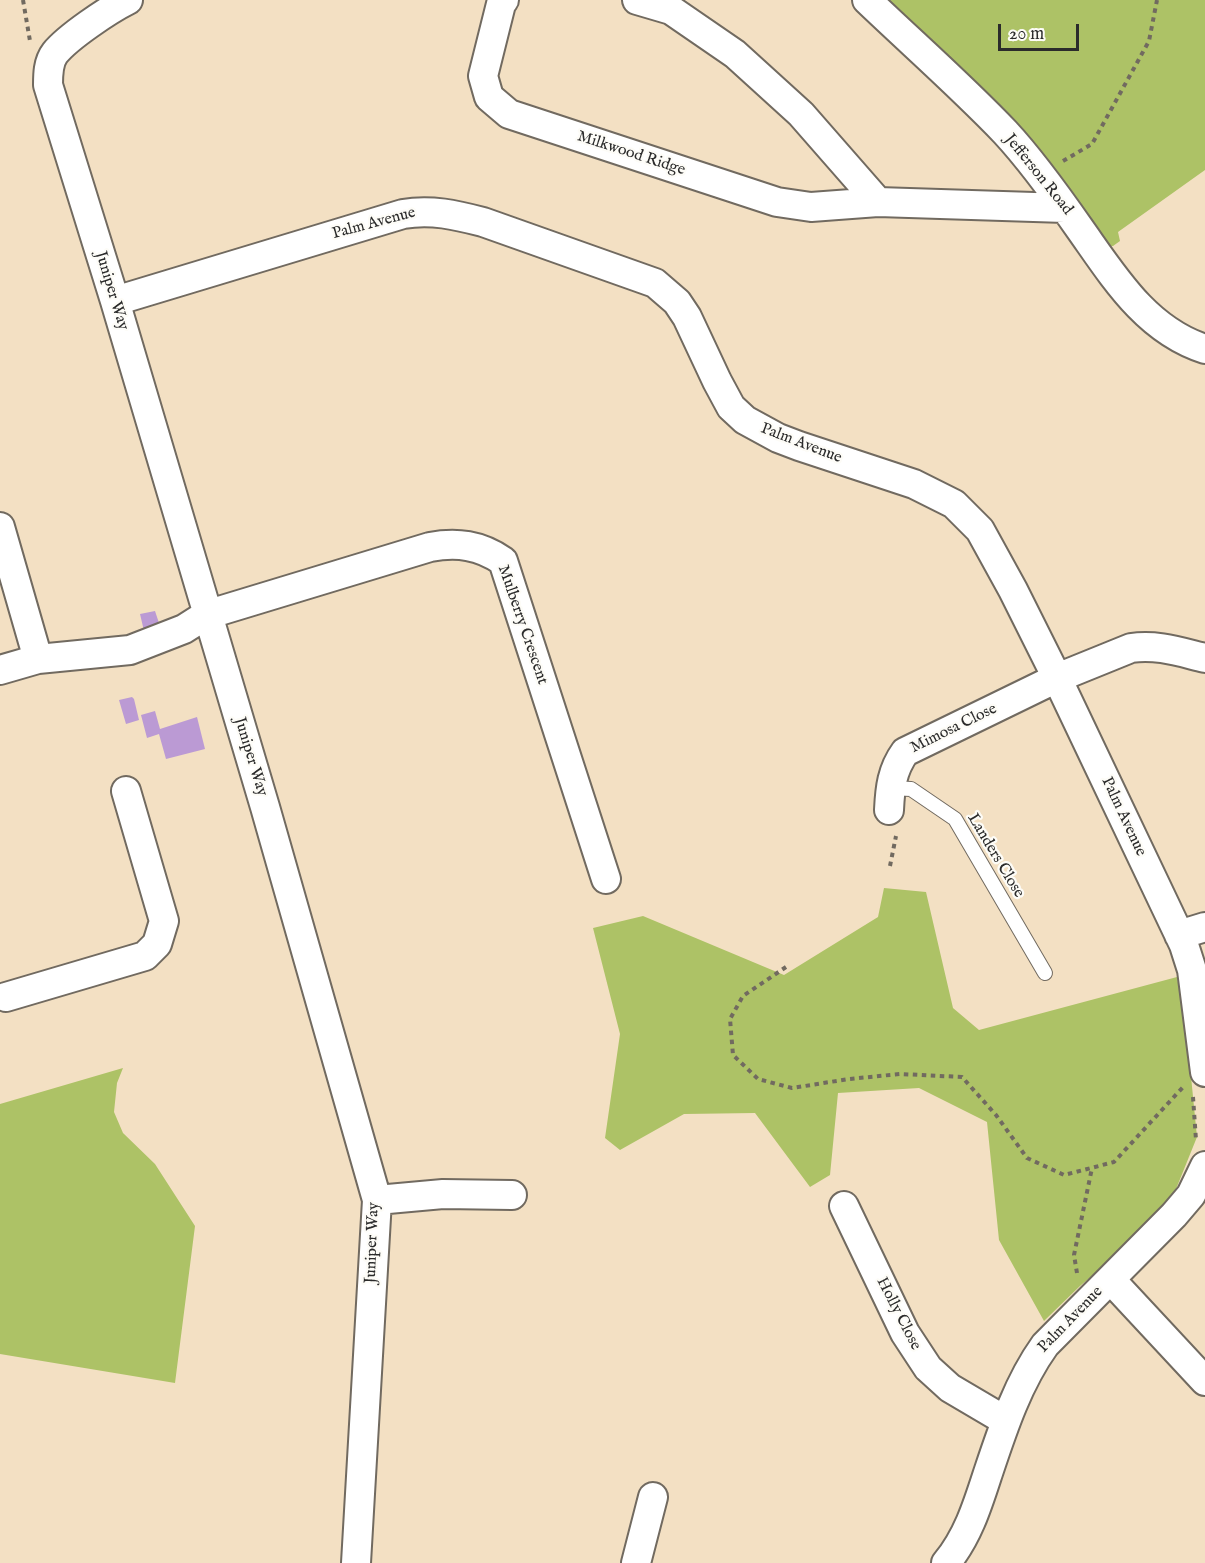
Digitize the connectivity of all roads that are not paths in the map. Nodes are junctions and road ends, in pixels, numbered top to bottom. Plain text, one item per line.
1 (128, 0) edge
2 (504, 0) edge
3 (637, 0) edge
4 (867, 0) edge
5 (878, 202) junction
6 (1065, 208) junction
7 (115, 301) junction
8 (1205, 349) edge
9 (0, 527) edge
10 (206, 615) junction
11 (1205, 658) edge
12 (38, 659) junction
13 (0, 670) edge
14 (1057, 678) junction
15 (126, 791) dead end
16 (890, 799) joint
17 (606, 879) dead end
18 (1192, 931) edge
19 (1045, 974) dead end
20 (2, 991) edge
21 (1197, 1084) edge
22 (1199, 1157) edge
23 (512, 1195) dead end
24 (377, 1200) junction
25 (844, 1206) dead end
26 (1111, 1280) junction
27 (1205, 1381) edge
28 (1006, 1421) junction
29 (653, 1497) dead end
30 (356, 1563) edge
31 (636, 1563) edge
32 (946, 1563) edge

1 - 7 street, Juniper Way
2 - 5 street, Milkwood Ridge
3 - 5 street
4 - 6 street, Jefferson Road
5 - 6 street, Milkwood Ridge
6 - 8 street, Jefferson Road
7 - 10 street, Juniper Way
7 - 14 street, Palm Avenue
9 - 12 street
10 - 12 street, Mulberry Crescent
10 - 17 street, Mulberry Crescent
10 - 24 street, Juniper Way
11 - 14 street, Mimosa Close
12 - 13 street, Mulberry Crescent
14 - 16 street, Mimosa Close
14 - 18 street, Palm Avenue
15 - 20 street
16 - 19 lane, Landers Close
18 - 21 street, Palm Avenue
22 - 26 street, Palm Avenue
23 - 24 street
24 - 30 street, Juniper Way
25 - 28 street, Holly Close
26 - 27 street
26 - 28 street, Palm Avenue
28 - 32 street, Palm Avenue
29 - 31 street

